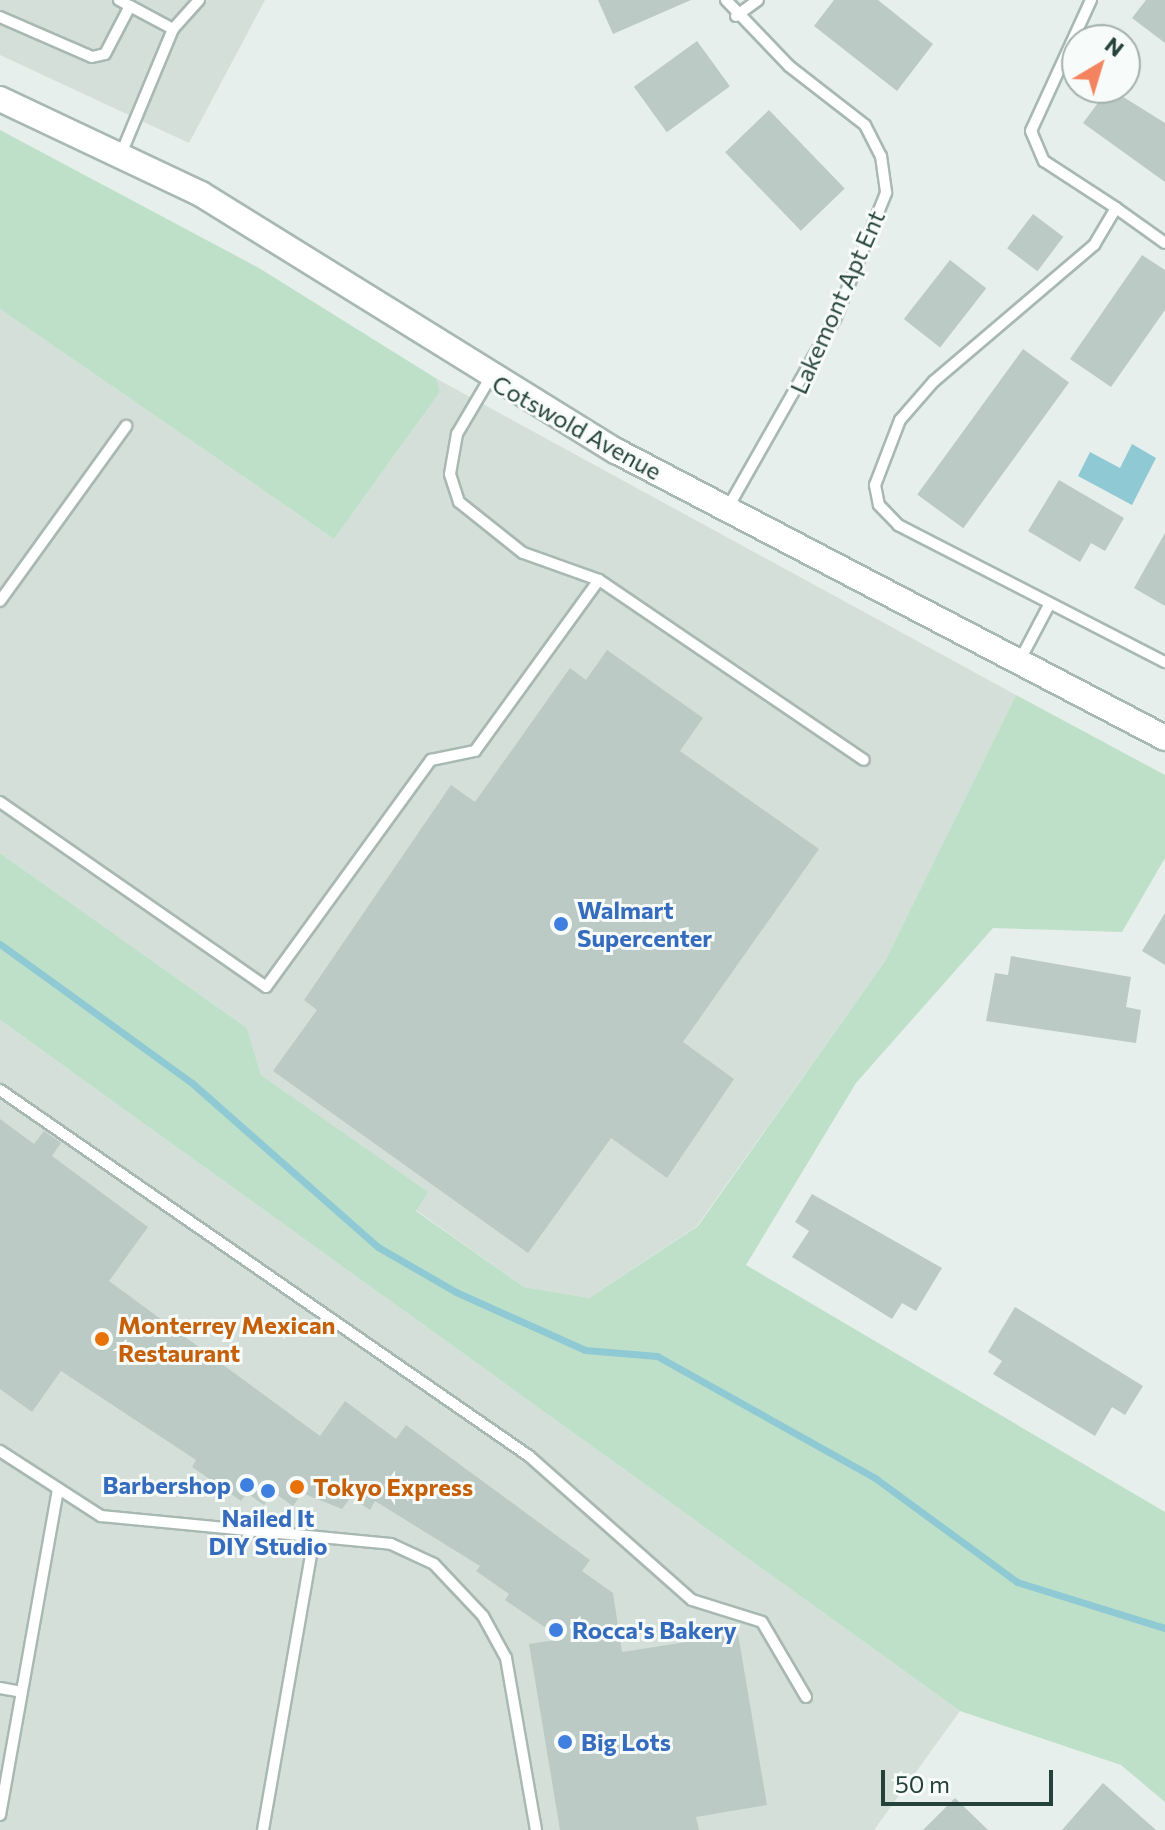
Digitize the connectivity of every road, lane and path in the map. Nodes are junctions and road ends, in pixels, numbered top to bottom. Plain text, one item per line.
1 (119, 0) edge
2 (199, 0) edge
3 (726, 0) edge
4 (758, 0) edge
5 (1091, 0) edge
6 (130, 6) junction
7 (736, 16) junction
8 (0, 17) edge
9 (173, 29) junction
10 (0, 99) edge
11 (121, 154) junction
12 (1116, 208) junction
13 (1165, 243) edge
14 (490, 378) junction
15 (126, 426) dead end
16 (727, 509) junction
17 (599, 580) junction
18 (0, 601) edge
19 (1050, 603) junction
20 (1019, 662) junction
21 (1165, 662) edge
22 (1165, 738) edge
23 (864, 760) dead end
24 (0, 802) edge
25 (0, 1090) edge
26 (0, 1451) edge
27 (58, 1490) junction
28 (314, 1537) junction
29 (0, 1688) edge
30 (22, 1692) junction
31 (806, 1697) dead end
32 (0, 1815) edge
33 (263, 1830) edge
34 (536, 1830) edge

1 - 6 lane
2 - 9 lane
3 - 7 lane, Lakemont Apt Ent
4 - 7 lane
5 - 12 lane
6 - 8 lane
6 - 9 lane
7 - 16 lane, Lakemont Apt Ent
9 - 11 lane
10 - 11 street, Cotswold Avenue
11 - 14 street, Cotswold Avenue
12 - 13 lane
12 - 19 lane
14 - 16 street, Cotswold Avenue
14 - 17 lane
15 - 18 lane
16 - 20 street, Cotswold Avenue
17 - 23 lane
17 - 24 lane
19 - 20 lane
19 - 21 lane
20 - 22 street, Cotswold Avenue
25 - 31 lane
26 - 27 lane
27 - 28 lane
27 - 30 lane
28 - 33 lane
28 - 34 lane
29 - 30 lane
30 - 32 lane

